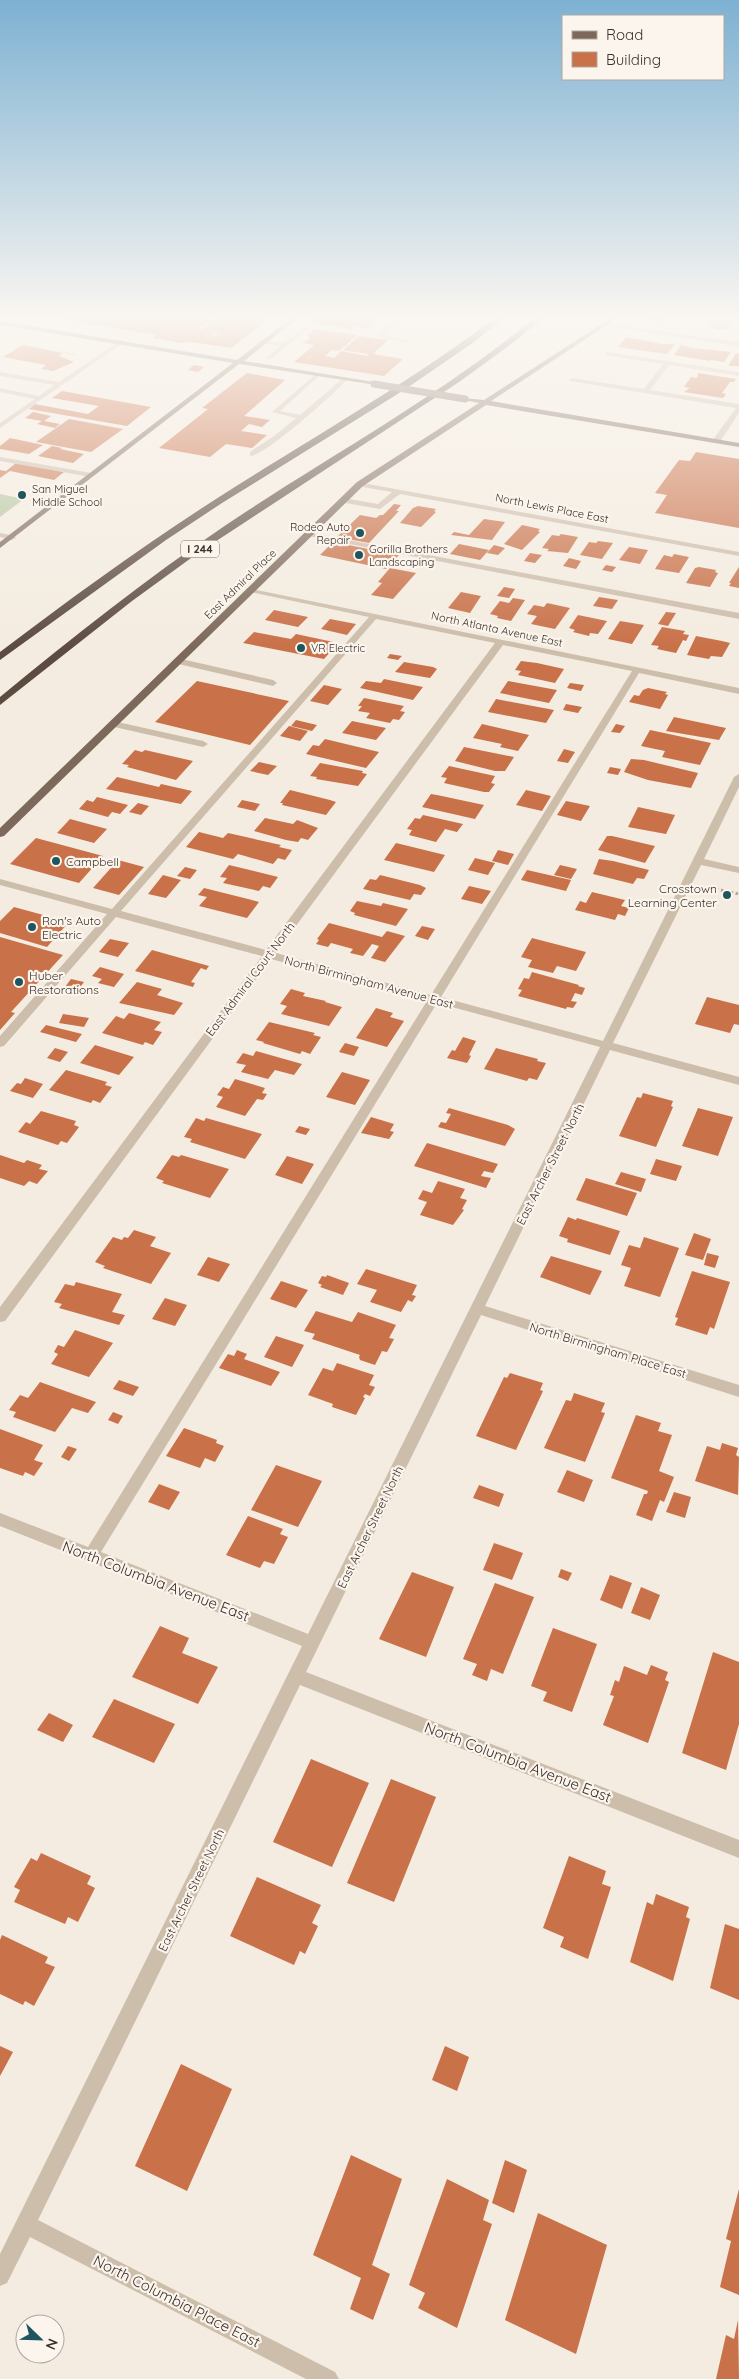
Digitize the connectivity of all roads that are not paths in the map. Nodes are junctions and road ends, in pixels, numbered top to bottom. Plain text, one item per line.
1 (157, 425) edge
2 (291, 425) edge
3 (341, 425) edge
4 (386, 425) edge
5 (450, 425) edge
6 (621, 425) edge
7 (727, 425) edge
8 (716, 441) junction
9 (739, 444) edge
10 (253, 454) dead end
11 (0, 460) edge
12 (91, 475) junction
13 (360, 484) junction
14 (398, 491) junction
15 (343, 500) junction
16 (308, 534) junction
17 (0, 535) edge
18 (12, 538) junction
19 (0, 546) edge
20 (739, 554) edge
21 (250, 590) junction
22 (374, 616) junction
23 (739, 616) edge
24 (501, 642) junction
25 (0, 657) edge
26 (178, 661) junction
27 (637, 670) junction
28 (273, 683) dead end
29 (739, 691) edge
30 (0, 702) edge
31 (113, 724) junction
32 (203, 744) dead end
33 (739, 777) edge
34 (0, 834) edge
35 (698, 861) junction
36 (739, 870) edge
37 (0, 882) edge
38 (114, 913) junction
39 (268, 955) junction
40 (432, 999) junction
41 (0, 1043) edge
42 (608, 1047) junction
43 (739, 1081) edge
44 (477, 1309) junction
45 (0, 1317) edge
46 (739, 1391) edge
47 (0, 1519) edge
48 (91, 1556) junction
49 (313, 1643) junction
50 (297, 1676) junction
51 (739, 1849) edge
52 (26, 2224) junction
53 (0, 2276) edge
54 (328, 2379) edge

1 - 12 main road
2 - 10 street
3 - 25 highway, I 244
4 - 30 highway, I 244
5 - 13 main road, East Admiral Place
6 - 8 main road
7 - 8 street
8 - 9 main road
11 - 12 street
12 - 18 main road
13 - 14 street, North Lewis Place East
13 - 15 main road, East Admiral Place
14 - 15 street
14 - 20 street, North Lewis Place East
15 - 16 main road, East Admiral Place
16 - 21 main road, East Admiral Place
16 - 23 street
17 - 18 street
18 - 19 main road
21 - 22 street, North Atlanta Avenue East
21 - 26 main road, East Admiral Place
22 - 24 street, North Atlanta Avenue East
22 - 38 street
24 - 27 street, North Atlanta Avenue East
24 - 39 street, East Admiral Court North
26 - 28 street
26 - 31 main road, East Admiral Place
27 - 29 street, North Atlanta Avenue East
27 - 40 street
31 - 32 street
31 - 34 main road, East Admiral Place
33 - 35 street, East Archer Street North
35 - 36 street
35 - 42 street, East Archer Street North
37 - 38 street, North Birmingham Avenue East
38 - 39 street, North Birmingham Avenue East
38 - 41 street
39 - 40 street, North Birmingham Avenue East
39 - 45 street, East Admiral Court North
40 - 42 street, North Birmingham Avenue East
40 - 48 street
42 - 43 street, North Birmingham Avenue East
42 - 44 street, East Archer Street North
44 - 46 street, North Birmingham Place East
44 - 49 street, East Archer Street North
47 - 48 street, North Columbia Avenue East
48 - 49 street, North Columbia Avenue East
49 - 50 street, East Archer Street North
50 - 51 street, North Columbia Avenue East
50 - 52 street, East Archer Street North
52 - 53 street, East Archer Street North
52 - 54 street, North Columbia Place East

